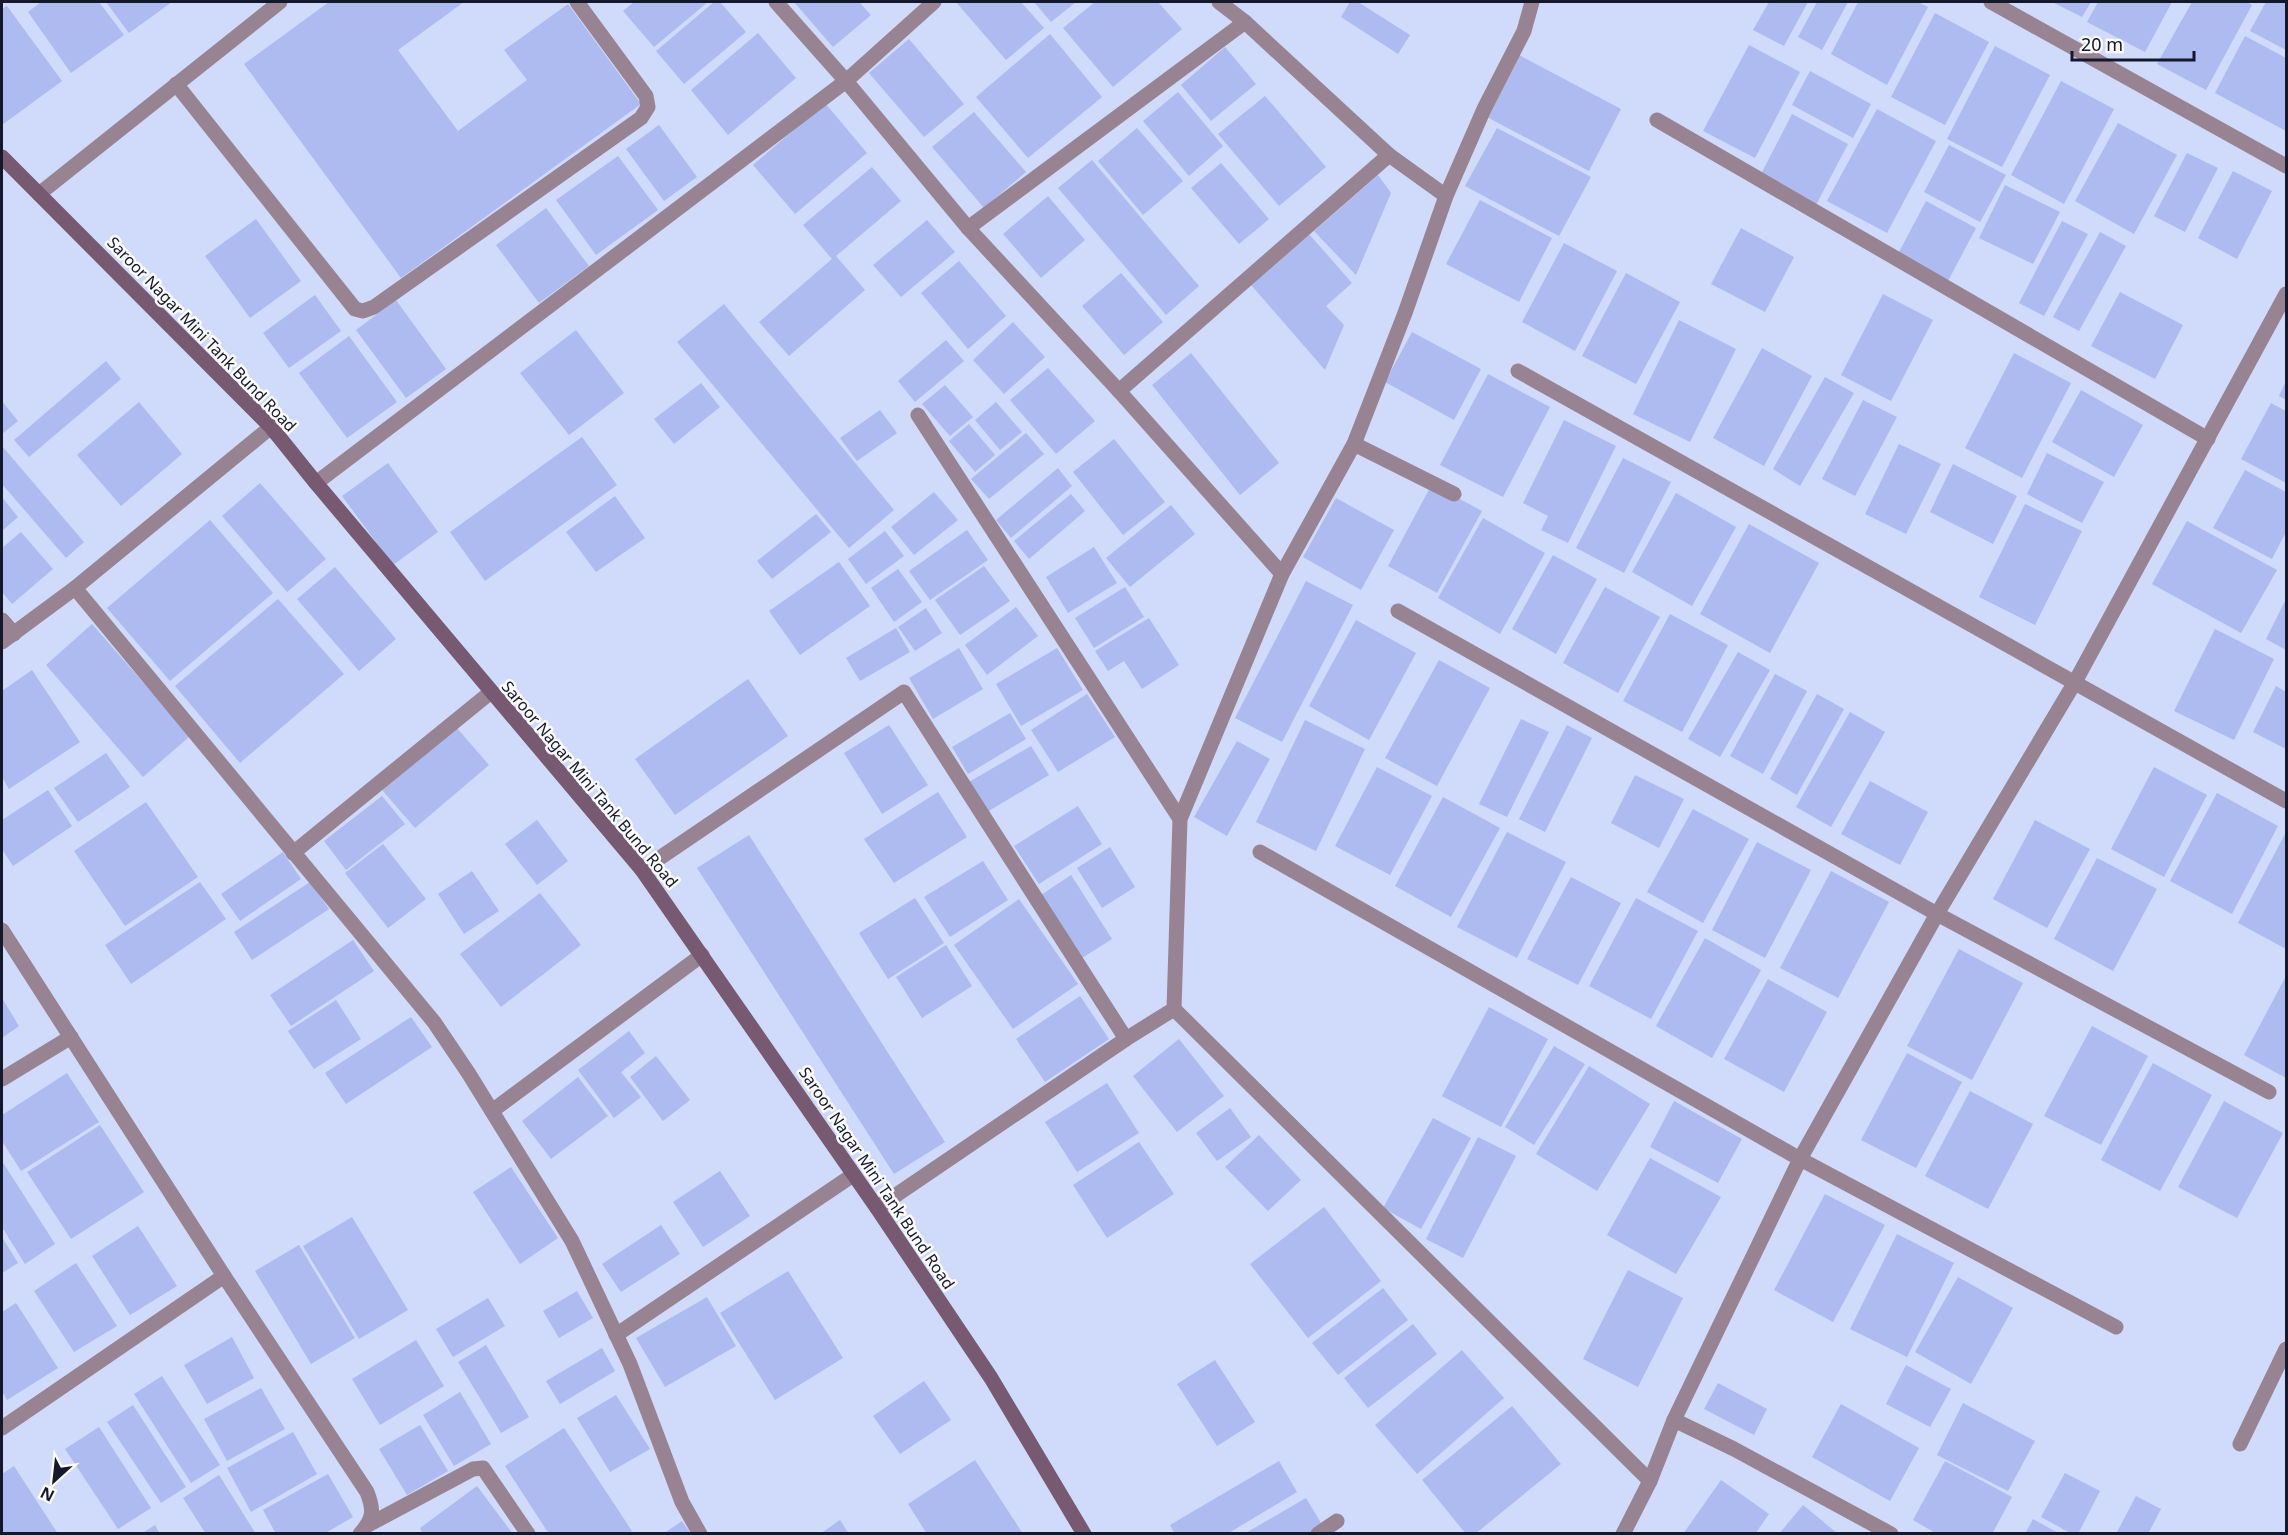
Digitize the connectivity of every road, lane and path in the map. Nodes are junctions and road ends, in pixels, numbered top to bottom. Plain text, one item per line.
1 (280, 2) edge
2 (577, 2) edge
3 (776, 2) edge
4 (934, 2) edge
5 (1219, 2) edge
6 (1532, 2) edge
7 (1991, 2) edge
8 (1245, 22) junction
9 (846, 81) junction
10 (176, 84) junction
11 (1656, 120) dead end
12 (1389, 154) junction
13 (2, 156) edge
14 (2286, 166) edge
15 (39, 194) junction
16 (1446, 196) junction
17 (968, 228) junction
18 (2286, 294) edge
19 (1518, 371) dead end
20 (1119, 391) junction
21 (918, 415) dead end
22 (271, 427) junction
23 (2208, 439) junction
24 (1354, 444) junction
25 (316, 483) junction
26 (1454, 494) dead end
27 (1282, 574) junction
28 (75, 588) junction
29 (1398, 611) dead end
30 (2, 620) edge
31 (8, 638) edge
32 (2075, 682) junction
33 (491, 692) junction
34 (2286, 801) edge
35 (1180, 819) junction
36 (1260, 852) dead end
37 (293, 853) junction
38 (642, 870) junction
39 (1937, 914) junction
40 (2, 930) edge
41 (702, 955) junction
42 (1174, 1009) junction
43 (71, 1037) junction
44 (1126, 1039) junction
45 (2, 1079) edge
46 (2269, 1092) dead end
47 (492, 1111) junction
48 (1800, 1159) junction
49 (853, 1175) junction
50 (877, 1208) junction
51 (224, 1276) junction
52 (2116, 1327) dead end
53 (616, 1335) junction
54 (2286, 1349) edge
55 (1674, 1420) junction
56 (2, 1428) edge
57 (2240, 1443) dead end
58 (1650, 1481) junction
59 (1337, 1521) dead end
60 (364, 1529) edge
61 (528, 1533) edge
62 (700, 1533) edge
63 (1084, 1533) edge
64 (1318, 1533) edge
65 (1623, 1533) edge
66 (1891, 1533) edge

1 - 10 street
2 - 10 street
3 - 9 street
4 - 9 street
5 - 8 street
6 - 16 street
7 - 14 street
8 - 12 street
8 - 17 street
9 - 17 street
9 - 25 street
10 - 15 street
11 - 23 street
12 - 16 street
12 - 20 street
13 - 15 main road, Saroor Nagar Mini Tank Bund Road
15 - 22 main road, Saroor Nagar Mini Tank Bund Road
16 - 24 street
17 - 20 street
18 - 23 street
19 - 32 street
20 - 27 street
21 - 35 street
22 - 25 main road, Saroor Nagar Mini Tank Bund Road
22 - 28 street
23 - 32 street
24 - 26 street
24 - 27 street
25 - 33 main road, Saroor Nagar Mini Tank Bund Road
27 - 35 street
28 - 31 street
28 - 37 street
29 - 39 street
30 - 31 street
32 - 34 street
32 - 39 street
33 - 37 street
33 - 38 main road, Saroor Nagar Mini Tank Bund Road
35 - 42 street
36 - 48 street
37 - 47 street
38 - 41 main road, Saroor Nagar Mini Tank Bund Road
38 - 44 street
39 - 46 street
39 - 48 street
40 - 43 street
41 - 47 street
41 - 49 main road, Saroor Nagar Mini Tank Bund Road
42 - 44 street
42 - 58 street
43 - 45 street
43 - 51 street
44 - 50 street
47 - 53 street
48 - 52 street
48 - 55 street
49 - 50 main road, Saroor Nagar Mini Tank Bund Road
49 - 53 street
50 - 63 main road, Saroor Nagar Mini Tank Bund Road
51 - 56 street
51 - 60 street
53 - 62 street
54 - 57 street
55 - 58 street
55 - 66 street
58 - 65 street
59 - 64 street
60 - 61 street

